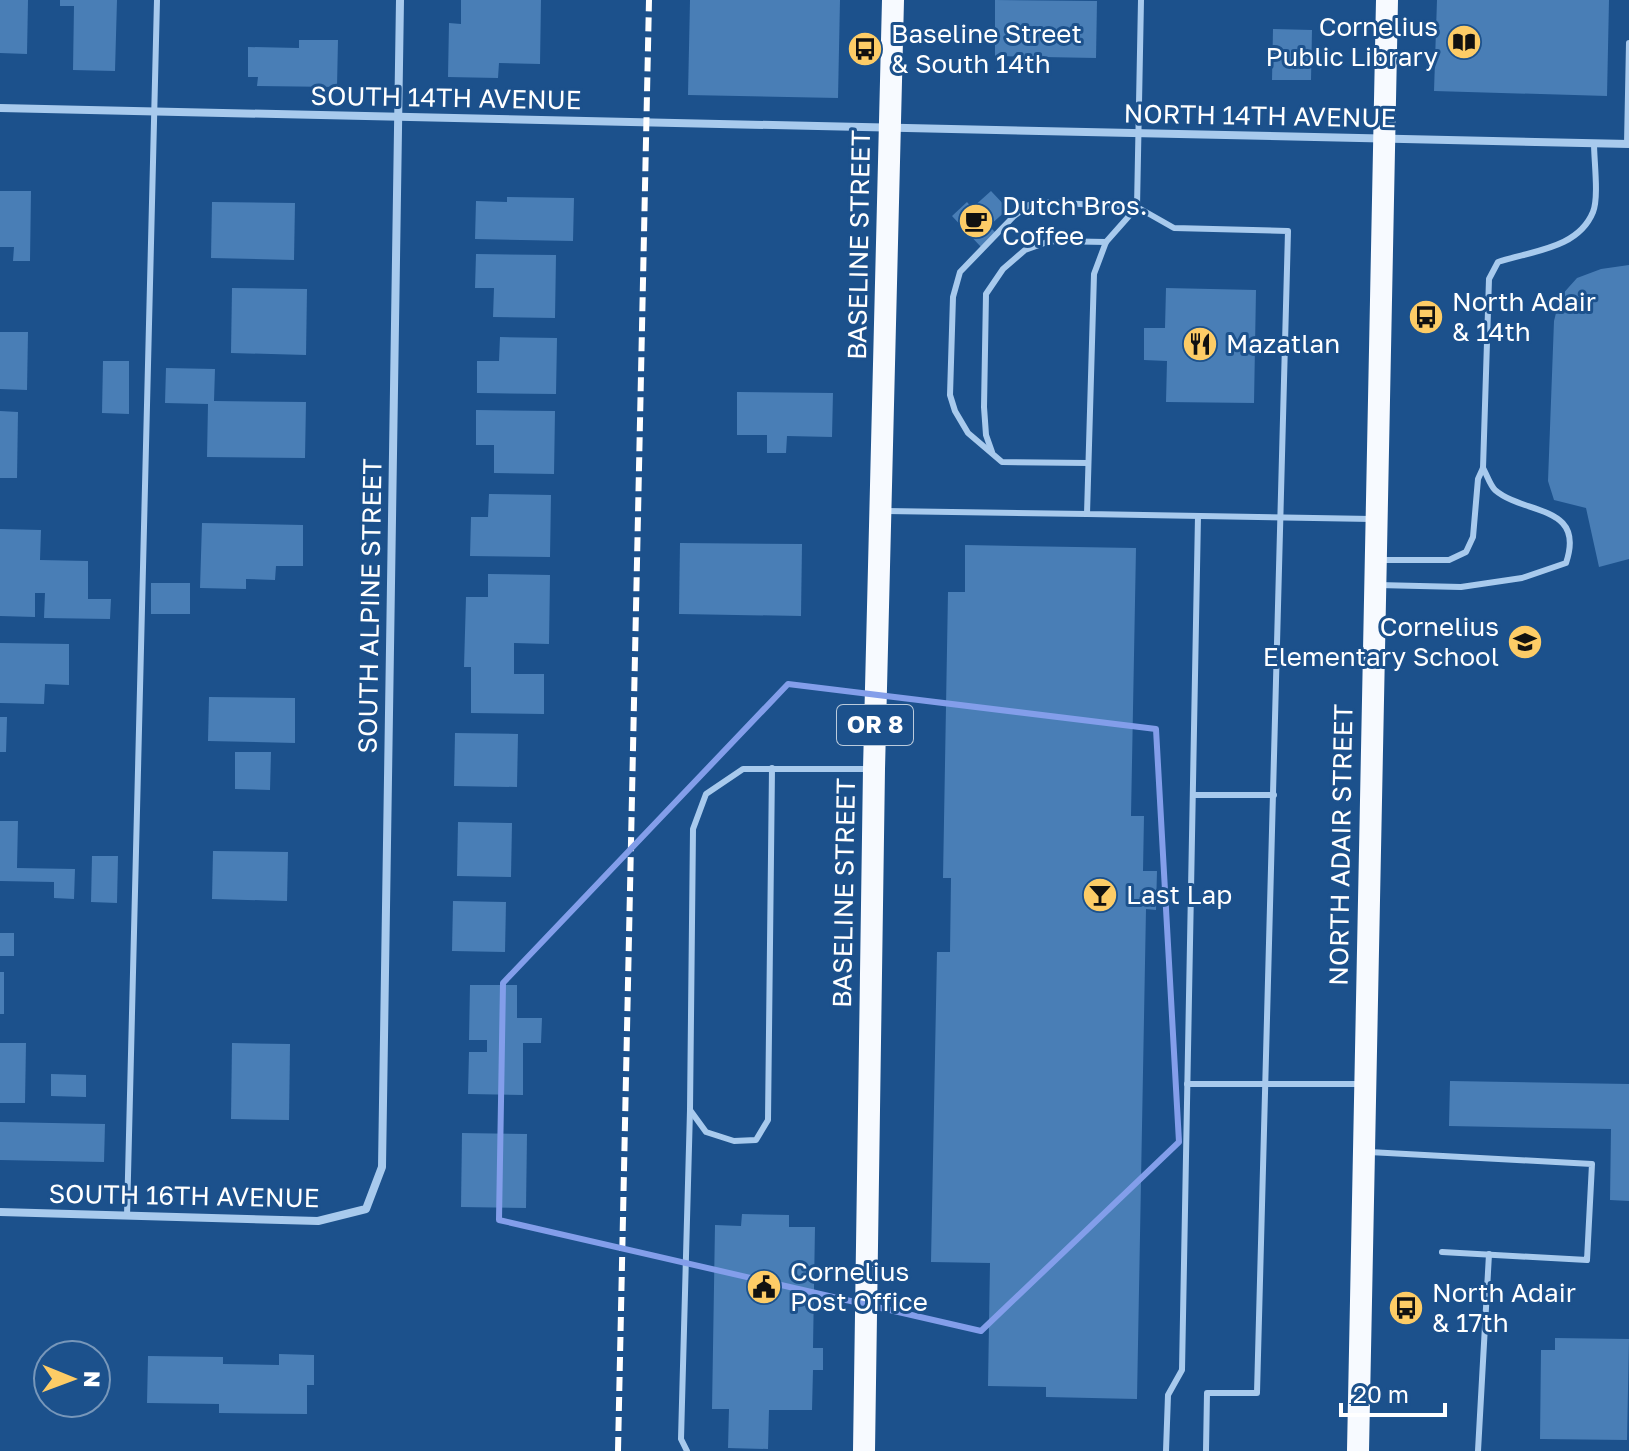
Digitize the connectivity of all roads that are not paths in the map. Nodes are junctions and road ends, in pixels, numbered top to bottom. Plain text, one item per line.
1 (157, 0) edge
2 (400, 0) edge
3 (893, 0) edge
4 (1141, 0) edge
5 (1387, 0) edge
6 (1629, 43) edge
7 (1629, 67) edge
8 (0, 108) edge
9 (154, 112) junction
10 (398, 117) junction
11 (890, 128) junction
12 (1139, 134) junction
13 (1384, 139) junction
14 (1594, 143) junction
15 (1628, 144) edge
16 (1137, 207) junction
17 (1106, 242) junction
18 (992, 452) junction
19 (1088, 463) junction
20 (1483, 468) junction
21 (881, 511) junction
22 (1087, 514) junction
23 (1198, 516) junction
24 (1282, 517) junction
25 (1376, 519) junction
26 (1375, 560) junction
27 (1375, 584) junction
28 (772, 768) junction
29 (874, 769) junction
30 (1193, 795) junction
31 (1274, 795) junction
32 (1187, 1084) junction
33 (1266, 1084) junction
34 (1365, 1084) junction
35 (690, 1110) junction
36 (1363, 1151) junction
37 (366, 1209) joint
38 (0, 1212) edge
39 (127, 1216) junction
40 (1442, 1252) dead end
41 (1489, 1254) junction
42 (687, 1451) edge
43 (864, 1451) edge
44 (1166, 1451) edge
45 (1206, 1451) edge
46 (1358, 1451) edge
47 (1478, 1451) edge

1 - 9 lane
2 - 10 street, SOUTH ALPINE STREET
3 - 11 highway, BASELINE STREET / OR 8
4 - 12 lane
5 - 13 highway, NORTH ADAIR STREET
6 - 7 lane
7 - 15 lane
8 - 9 street, SOUTH 14TH AVENUE
9 - 10 street, SOUTH 14TH AVENUE
9 - 39 lane
10 - 11 street, SOUTH 14TH AVENUE
10 - 37 street, SOUTH ALPINE STREET
11 - 12 street, NORTH 14TH AVENUE
11 - 21 highway, BASELINE STREET / OR 8
12 - 13 street, NORTH 14TH AVENUE
12 - 16 lane
13 - 14 street, NORTH 14TH AVENUE
13 - 25 highway, NORTH ADAIR STREET
14 - 15 street, NORTH 14TH AVENUE
14 - 20 lane
16 - 17 lane
16 - 18 lane
16 - 24 lane
17 - 18 lane
17 - 19 lane
18 - 19 lane
19 - 22 lane
20 - 26 lane
20 - 27 lane
21 - 22 lane
21 - 29 highway, BASELINE STREET / OR 8
22 - 23 lane
23 - 24 lane
23 - 30 lane
24 - 25 lane
24 - 31 lane
25 - 26 highway, NORTH ADAIR STREET
26 - 27 highway, NORTH ADAIR STREET
27 - 34 highway, NORTH ADAIR STREET
28 - 29 lane
28 - 35 lane
28 - 35 lane
29 - 43 highway, BASELINE STREET / OR 8
30 - 31 lane
30 - 32 lane
31 - 33 lane
32 - 33 lane
32 - 44 lane
33 - 34 lane
33 - 45 lane
34 - 36 highway, NORTH ADAIR STREET
35 - 42 lane
36 - 41 lane
36 - 46 highway, NORTH ADAIR STREET
37 - 39 street, SOUTH 16TH AVENUE
38 - 39 street, SOUTH 16TH AVENUE
40 - 41 lane
41 - 47 lane

